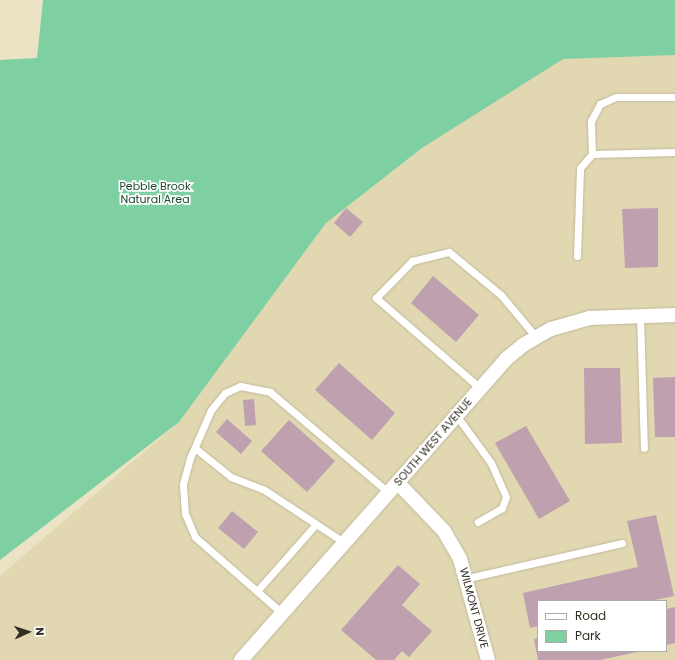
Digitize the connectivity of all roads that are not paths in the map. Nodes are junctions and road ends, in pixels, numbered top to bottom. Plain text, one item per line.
1 (675, 97) edge
2 (675, 152) edge
3 (592, 154) junction
4 (577, 256) dead end
5 (675, 315) edge
6 (640, 316) junction
7 (536, 337) junction
8 (480, 388) junction
9 (456, 415) junction
10 (195, 448) junction
11 (644, 448) dead end
12 (394, 488) junction
13 (478, 522) dead end
14 (316, 524) junction
15 (345, 543) junction
16 (622, 543) dead end
17 (468, 578) junction
18 (257, 591) junction
19 (283, 614) junction
20 (241, 660) edge
21 (488, 660) edge

1 - 3 lane
2 - 3 lane
3 - 4 lane
5 - 6 street, SOUTH WEST AVENUE
6 - 7 street, SOUTH WEST AVENUE
6 - 11 lane
7 - 8 street, SOUTH WEST AVENUE
7 - 8 lane
8 - 9 street, SOUTH WEST AVENUE
9 - 12 street, SOUTH WEST AVENUE
9 - 13 lane
10 - 12 lane
10 - 14 lane
10 - 18 lane
12 - 15 street, SOUTH WEST AVENUE
12 - 17 street, WILMONT DRIVE
14 - 15 lane
14 - 18 lane
15 - 19 street, SOUTH WEST AVENUE
16 - 17 lane
17 - 21 street, WILMONT DRIVE
18 - 19 lane
19 - 20 street, SOUTH WEST AVENUE

